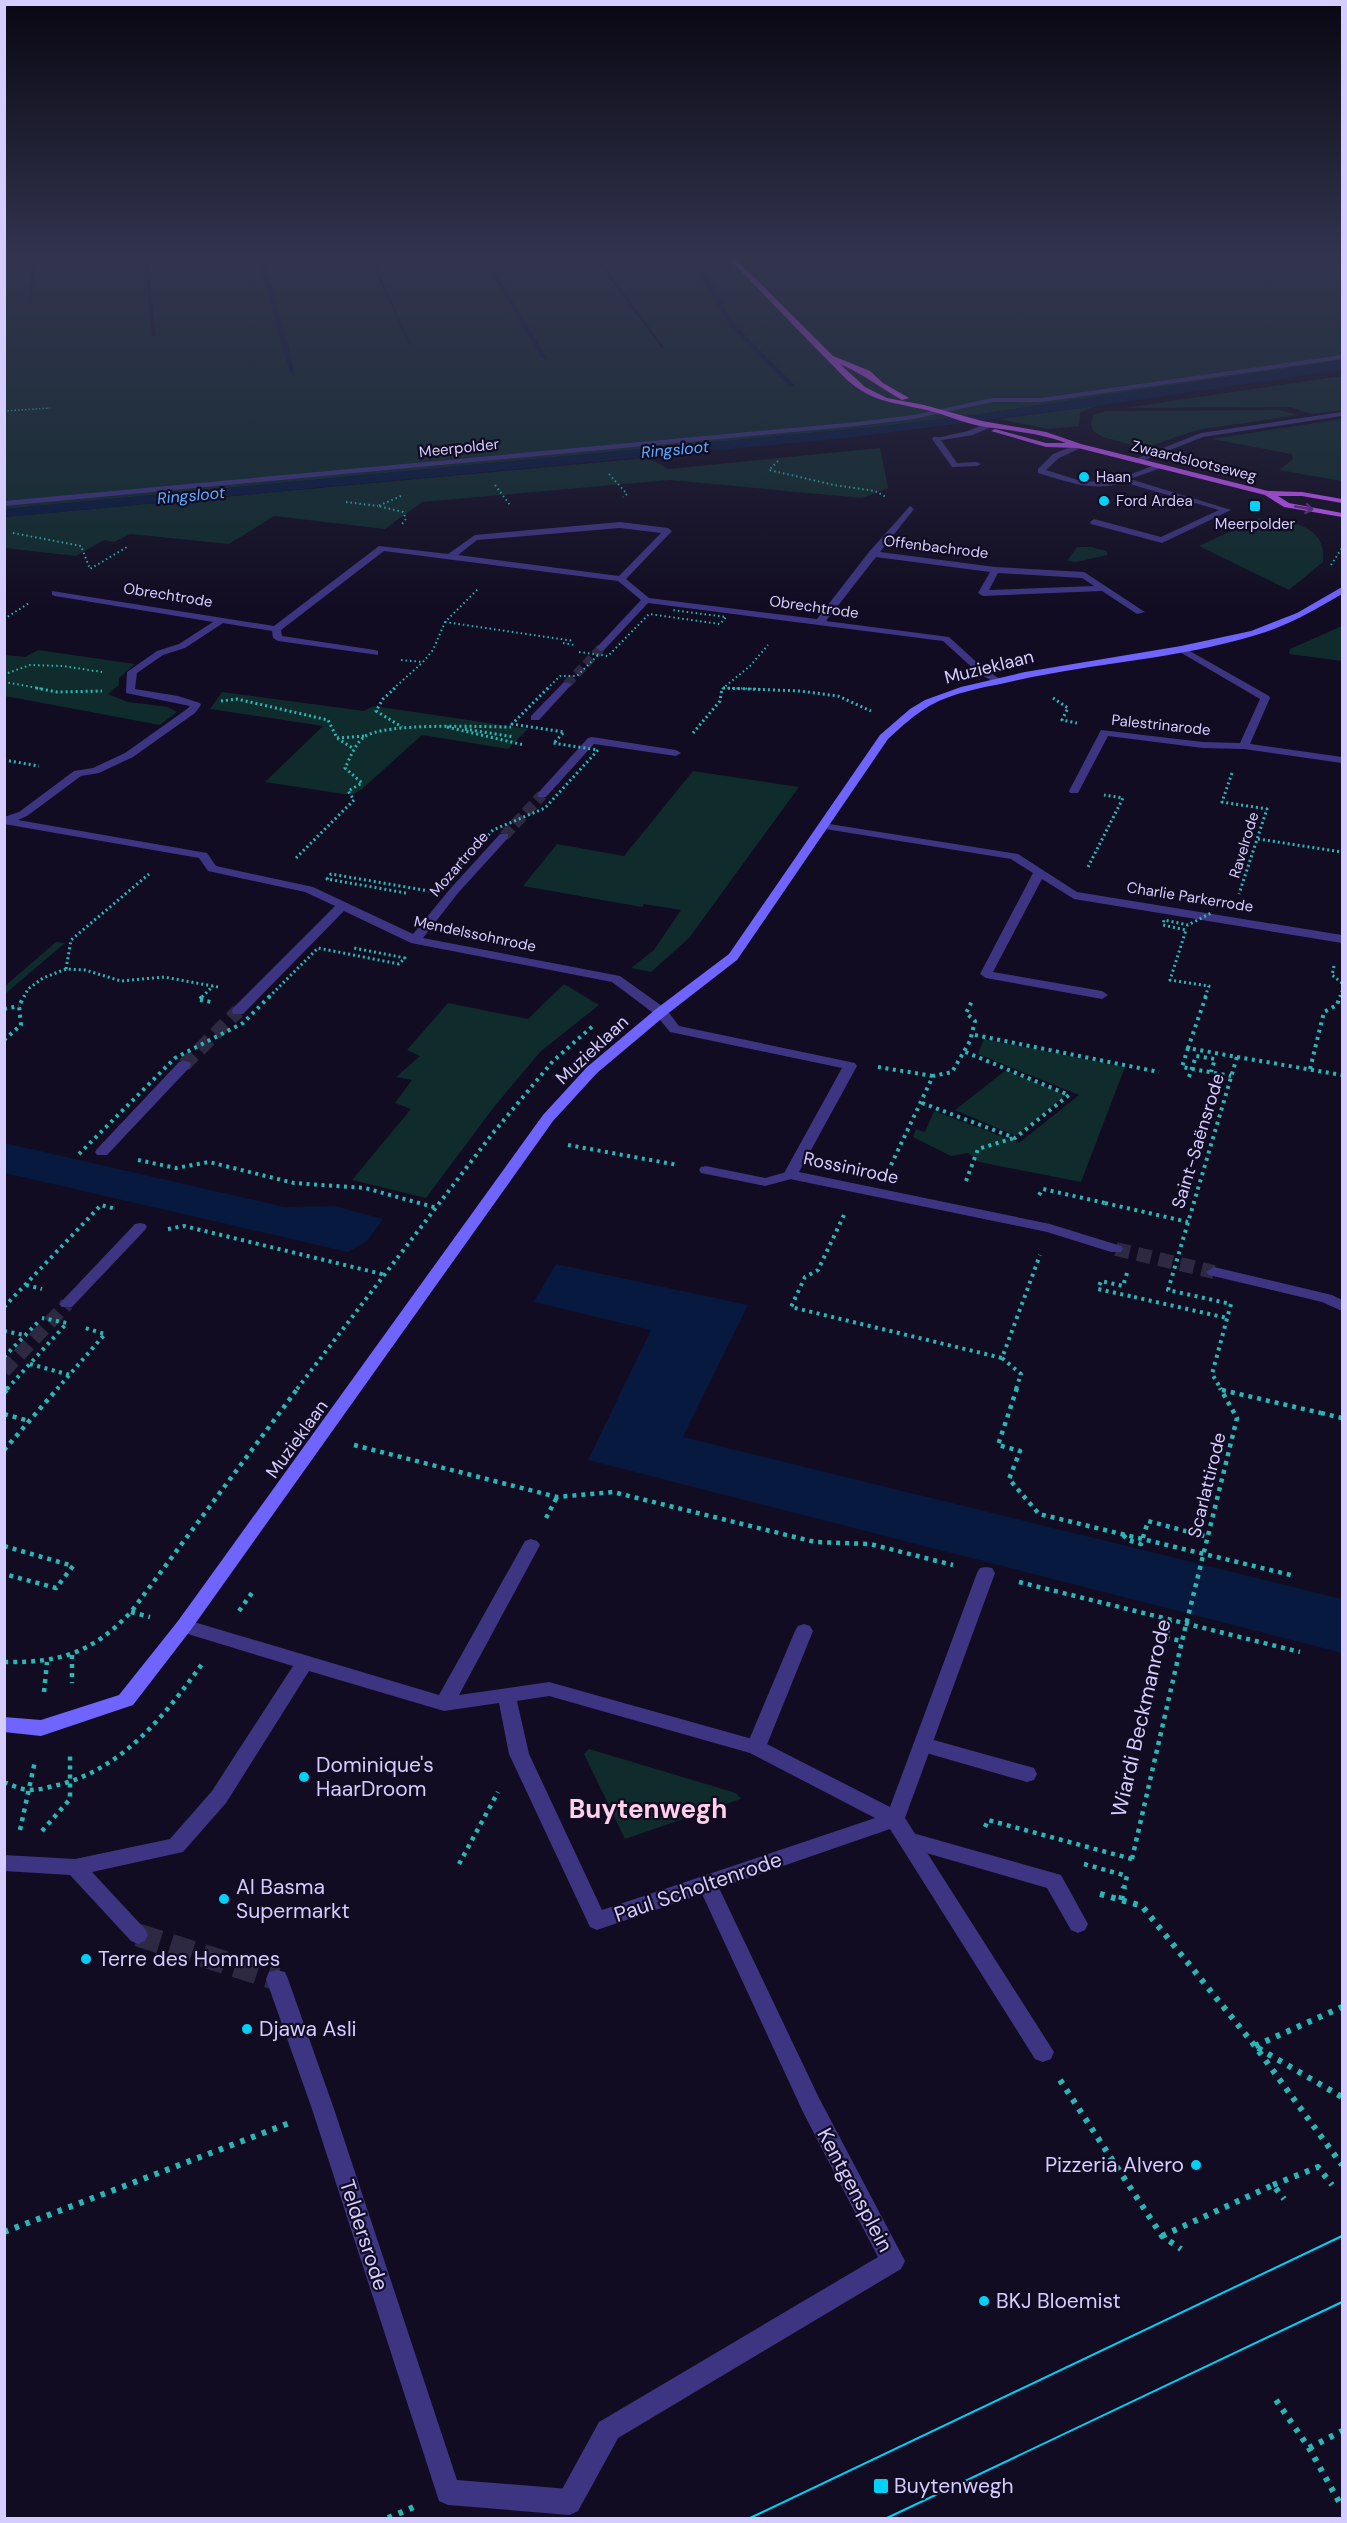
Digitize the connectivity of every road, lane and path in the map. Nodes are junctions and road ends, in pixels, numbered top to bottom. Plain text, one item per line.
1 (845, 375) edge
2 (869, 375) edge
3 (1218, 375) edge
4 (918, 406) junction
5 (50, 408) dead end
6 (4, 411) edge
7 (940, 411) junction
8 (1342, 414) edge
9 (985, 424) junction
10 (1078, 446) junction
11 (786, 459) dead end
12 (1134, 461) junction
13 (978, 464) dead end
14 (1158, 466) junction
15 (1123, 480) junction
16 (408, 493) dead end
17 (1268, 493) junction
18 (1342, 501) edge
19 (4, 504) edge
20 (910, 508) joint
21 (1342, 515) edge
22 (1094, 522) dead end
23 (8, 532) dead end
24 (127, 547) dead end
25 (382, 549) junction
26 (872, 554) junction
27 (450, 557) junction
28 (505, 564) junction
29 (995, 570) junction
30 (621, 579) junction
31 (1104, 588) junction
32 (1342, 590) edge
33 (55, 593) dead end
34 (646, 600) junction
35 (672, 610) dead end
36 (1140, 612) dead end
37 (223, 619) junction
38 (790, 619) junction
39 (445, 622) junction
40 (819, 623) junction
41 (276, 629) junction
42 (601, 649) junction
43 (1181, 649) junction
44 (579, 652) dead end
45 (375, 653) dead end
46 (4, 670) edge
47 (6, 674) edge
48 (997, 681) junction
49 (4, 682) edge
50 (567, 684) tunnel mouth
51 (131, 686) junction
52 (722, 688) junction
53 (1050, 696) dead end
54 (196, 705) junction
55 (873, 712) dead end
56 (535, 718) joint
57 (440, 726) junction
58 (402, 727) junction
59 (1105, 732) junction
60 (365, 736) junction
61 (336, 738) junction
62 (519, 738) dead end
63 (542, 741) dead end
64 (553, 743) junction
65 (1244, 746) junction
66 (354, 749) junction
67 (676, 753) joint
68 (579, 754) junction
69 (1342, 760) edge
70 (1232, 772) dead end
71 (1074, 791) joint
72 (542, 795) tunnel mouth
73 (5, 821) edge
74 (823, 826) junction
75 (504, 836) tunnel mouth
76 (1258, 839) junction
77 (177, 850) junction
78 (1342, 852) edge
79 (1040, 871) junction
80 (273, 880) junction
81 (406, 893) dead end
82 (1074, 895) junction
83 (1238, 899) dead end
84 (344, 904) junction
85 (1222, 907) dead end
86 (1342, 939) edge
87 (415, 940) junction
88 (354, 948) dead end
89 (66, 969) junction
90 (986, 974) junction
91 (213, 986) junction
92 (1342, 991) edge
93 (255, 994) junction
94 (1102, 995) dead end
95 (200, 1000) dead end
96 (19, 1006) junction
97 (4, 1009) edge
98 (238, 1011) tunnel mouth
99 (661, 1012) junction
100 (975, 1035) junction
101 (4, 1040) edge
102 (1188, 1048) junction
103 (963, 1051) junction
104 (1237, 1057) junction
105 (184, 1065) tunnel mouth
106 (850, 1066) junction
107 (1310, 1069) junction
108 (1159, 1072) dead end
109 (1211, 1072) junction
110 (1342, 1075) edge
111 (1231, 1076) junction
112 (933, 1077) junction
113 (1189, 1077) dead end
114 (921, 1103) junction
115 (1015, 1138) junction
116 (564, 1145) dead end
117 (102, 1152) joint
118 (79, 1154) dead end
119 (891, 1166) dead end
120 (706, 1170) joint
121 (790, 1175) junction
122 (977, 1183) dead end
123 (856, 1190) junction
124 (1028, 1194) dead end
125 (437, 1208) dead end
126 (120, 1210) dead end
127 (1188, 1222) junction
128 (140, 1227) dead end
129 (1050, 1228) junction
130 (129, 1238) junction
131 (1116, 1249) tunnel mouth
132 (1214, 1272) tunnel mouth
133 (386, 1275) dead end
134 (1123, 1286) dead end
135 (67, 1304) tunnel mouth
136 (1342, 1306) edge
137 (4, 1307) edge
138 (42, 1318) dead end
139 (1227, 1318) junction
140 (67, 1323) junction
141 (4, 1330) edge
142 (25, 1335) dead end
143 (1002, 1358) junction
144 (30, 1364) junction
145 (70, 1374) junction
146 (6, 1390) edge
147 (1221, 1390) junction
148 (4, 1414) edge
149 (1342, 1418) edge
150 (29, 1421) junction
151 (354, 1445) dead end
152 (4, 1450) edge
153 (1123, 1534) junction
154 (1208, 1537) junction
155 (531, 1545) dead end
156 (4, 1546) edge
157 (986, 1573) junction
158 (4, 1574) edge
159 (1295, 1576) dead end
160 (1195, 1588) joint
161 (131, 1612) dead end
162 (1170, 1620) junction
163 (184, 1626) junction
164 (804, 1631) dead end
165 (1182, 1641) junction
166 (1300, 1652) dead end
167 (72, 1655) junction
168 (4, 1662) edge
169 (305, 1662) junction
170 (506, 1694) junction
171 (444, 1704) junction
172 (71, 1719) junction
173 (4, 1724) edge
174 (922, 1745) junction
175 (756, 1747) junction
176 (519, 1754) junction
177 (1027, 1774) dead end
178 (4, 1782) edge
179 (895, 1819) junction
180 (15, 1837) dead end
181 (909, 1840) junction
182 (1132, 1859) dead end
183 (4, 1863) edge
184 (459, 1864) dead end
185 (75, 1867) junction
186 (1113, 1872) dead end
187 (1054, 1881) junction
188 (707, 1883) junction
189 (1120, 1900) junction
190 (1078, 1924) dead end
191 (138, 1935) tunnel mouth
192 (277, 1978) dead end
193 (1342, 2007) edge
194 (1255, 2046) junction
195 (1043, 2052) joint
196 (1342, 2097) edge
197 (323, 2109) junction
198 (1342, 2165) edge
199 (1273, 2186) junction
200 (1332, 2186) dead end
201 (1284, 2199) dead end
202 (4, 2232) edge
203 (1162, 2236) junction
204 (1181, 2249) dead end
205 (1276, 2400) dead end
206 (1342, 2431) edge
207 (1309, 2448) junction
208 (569, 2502) joint
209 (1342, 2507) edge

1 - 4 main road
2 - 4 main road
3 - 7 street, Meerpolder
4 - 7 main road, Zwaardslootseweg
5 - 6 path
7 - 9 main road, Zwaardslootseweg
7 - 19 street, Meerpolder
8 - 12 street
9 - 10 main road, Zwaardslootseweg
9 - 13 street
10 - 12 main road, Zwaardslootseweg
10 - 15 street
11 - 20 path
12 - 14 main road, Zwaardslootseweg
14 - 15 street
14 - 17 main road, Zwaardslootseweg
15 - 22 street
16 - 25 path
17 - 18 main road, Zwaardslootseweg
17 -> 21 main road, Zwaardslootseweg
20 - 26 street, Offenbachrode
23 - 24 path
25 - 27 street
25 - 41 street
26 - 29 street, Offenbachrode
26 - 40 street, Offenbachrode
27 - 28 street
27 - 30 street
28 - 30 street
28 - 39 path
29 - 31 street, Offenbachrode
29 - 31 street, Offenbachrode
30 - 34 street
31 - 36 street, Offenbachrode
32 - 43 street, Muzieklaan
33 - 37 street, Obrechtrode
34 - 38 street, Obrechtrode
34 - 42 street
35 - 42 path, bridge
37 - 41 street, Obrechtrode
37 - 51 street
38 - 40 street, Obrechtrode
38 - 52 path
39 - 42 path
39 - 58 path
40 - 48 street, Obrechtrode
41 - 45 street, Obrechtrode
42 - 44 path, bridge
42 - 64 path, bridge
43 - 48 street, Muzieklaan
43 - 65 street
46 - 47 path
47 - 51 path
48 - 74 street, Muzieklaan
49 - 51 path
50 - 56 street
51 - 54 street
52 - 55 path
52 - 67 path
53 - 59 path
54 - 61 path
54 - 73 street
56 - 57 path
57 - 58 path
57 - 62 path
57 - 68 path
58 - 60 path
59 - 65 street, Palestrinarode
59 - 71 street, Palestrinarode
60 - 61 path
60 - 66 path
61 - 66 path
63 - 64 path
64 - 81 path, bridge
65 - 69 street, Palestrinarode
66 - 80 path
67 - 68 street
68 - 72 street
70 - 76 path, Ravelrode
71 - 82 path
73 - 77 street, Mendelssohnrode
74 - 79 street, Charlie Parkerrode
74 - 99 street, Muzieklaan
75 - 87 street, Mozartrode
76 - 78 path, bridge
76 - 83 path, Ravelrode
77 - 80 street, Mendelssohnrode
77 - 89 path
79 - 82 street, Charlie Parkerrode
79 - 90 street
80 - 84 street, Mendelssohnrode
82 - 86 street, Charlie Parkerrode
84 - 87 street, Mendelssohnrode
84 - 93 street
85 - 102 path, bridge
87 - 99 street, Mendelssohnrode
88 - 118 path, bridge
89 - 91 path
89 - 96 path
90 - 94 street
90 - 100 path
91 - 93 path
91 - 95 path
92 - 107 path
93 - 98 street
96 - 97 path
96 - 101 path
99 - 106 street
99 - 163 street, Muzieklaan
100 - 103 path
100 - 108 path
102 - 104 path, Saint-Saënsrode, bridge
102 - 109 path, bridge
103 - 112 path
103 - 115 path
104 - 107 path
104 - 111 path, Saint-Saënsrode, bridge
105 - 117 street
106 - 112 path
106 - 121 street, Rossinirode
107 - 110 path
109 - 111 path, bridge
109 - 113 path
111 - 127 path, Saint-Saënsrode, bridge
112 - 114 path
114 - 115 path
114 - 119 path
115 - 122 path
116 - 120 path
117 - 125 path
120 - 121 street
121 - 123 street, Rossinirode
123 - 129 street, Rossinirode
123 - 143 path
124 - 127 path, bridge
126 - 137 path
127 - 139 path, Saint-Saënsrode, bridge
128 - 130 street
129 - 131 street, Rossinirode
129 - 143 path
130 - 133 path
130 - 135 street
132 - 136 street
134 - 139 path, bridge
138 - 140 path, bridge
139 - 147 path, Scarlattirode, bridge
140 - 144 path, bridge
140 - 145 path
141 - 142 path
143 - 153 path
144 - 145 path
144 - 146 path, bridge
145 - 150 path
147 - 149 path, bridge
147 - 154 path, Scarlattirode, bridge
148 - 150 path
150 - 152 path
151 - 157 path
153 - 154 path
153 - 159 path
154 - 160 path, Scarlattirode, bridge
155 - 171 street
156 - 158 path
157 - 162 path
157 - 174 street
160 - 165 path, Wiardi Beckmanrode, bridge
161 - 167 path
162 - 165 path
162 - 166 path
163 - 169 street
163 - 172 street, Muzieklaan
164 - 175 street
165 - 182 path, Wiardi Beckmanrode, bridge
167 - 168 path
167 - 172 path
169 - 171 street
169 - 185 street
170 - 171 street
170 - 175 street
170 - 176 street, Paul Scholtenrode
172 - 173 street, Muzieklaan
172 - 185 path
174 - 177 street
174 - 179 street
175 - 179 street
176 - 184 path
176 - 188 street, Paul Scholtenrode
178 - 180 path
179 - 181 street
179 - 188 street, Paul Scholtenrode
181 - 187 street
181 - 195 street
183 - 185 street
185 - 191 street
186 - 189 path
187 - 189 path
187 - 190 street
188 - 208 street, Kentgensplein
189 - 194 path
192 - 197 street, Teldersrode
193 - 194 path
194 - 196 path
194 - 198 path
195 - 203 path
197 - 202 path
197 - 208 street, Teldersrode
199 - 200 path
199 - 201 path
199 - 203 path
203 - 204 path
205 - 207 path
206 - 207 path
207 - 209 path

